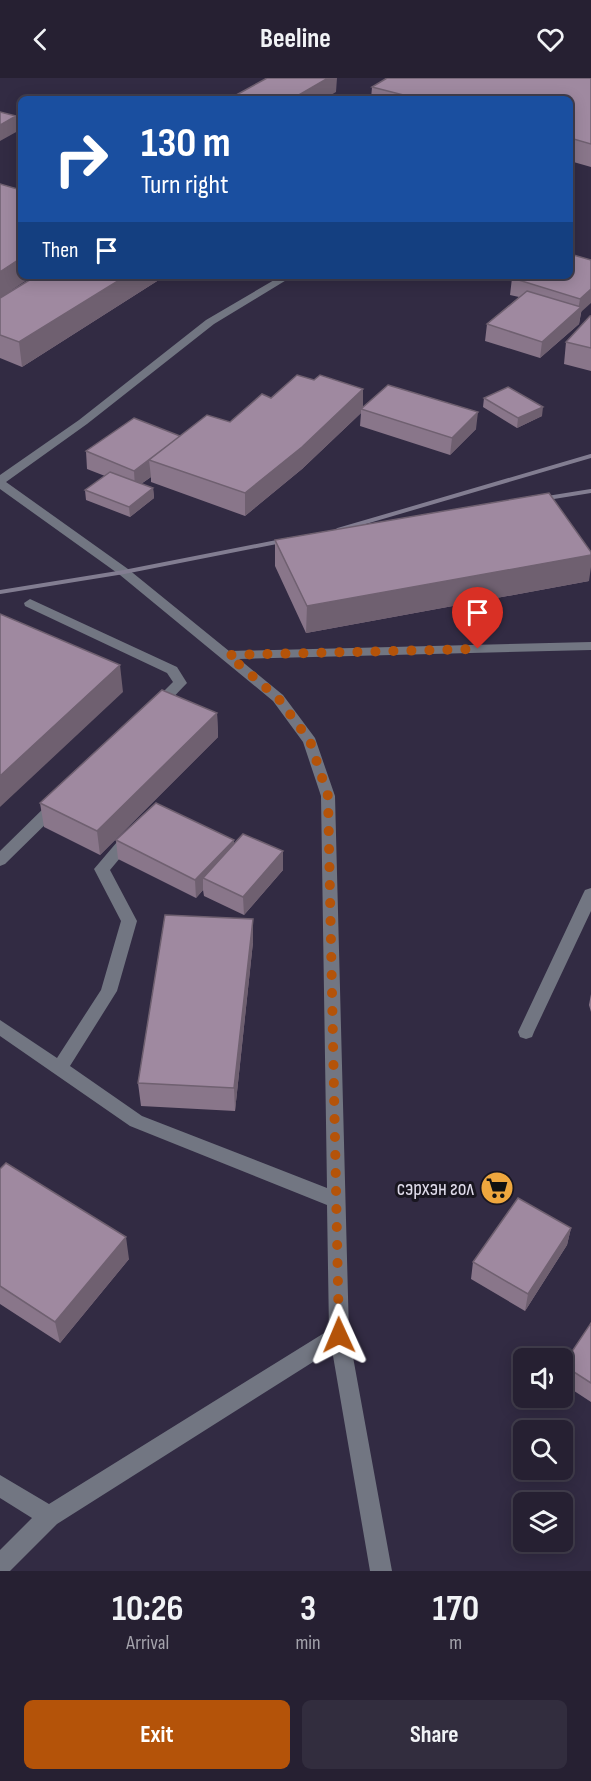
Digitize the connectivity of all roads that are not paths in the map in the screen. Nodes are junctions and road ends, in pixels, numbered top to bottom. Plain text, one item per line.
1 (283, 279) edge
2 (0, 482) edge
3 (30, 603) dead end
4 (591, 646) edge
5 (228, 655) junction
6 (147, 715) edge
7 (66, 796) edge
8 (122, 846) edge
9 (0, 860) edge
10 (591, 894) edge
11 (0, 1027) edge
12 (526, 1032) dead end
13 (60, 1068) junction
14 (336, 1200) junction
15 (339, 1335) junction
16 (0, 1486) edge
17 (49, 1516) junction
18 (0, 1566) edge
19 (381, 1571) edge

1 - 2 street
2 - 5 street
3 - 6 street
4 - 5 street
5 - 14 street
7 - 9 street
8 - 13 street
10 - 12 street
11 - 13 street
13 - 14 street
14 - 15 street
15 - 17 street
15 - 19 street
16 - 17 street
17 - 18 street

